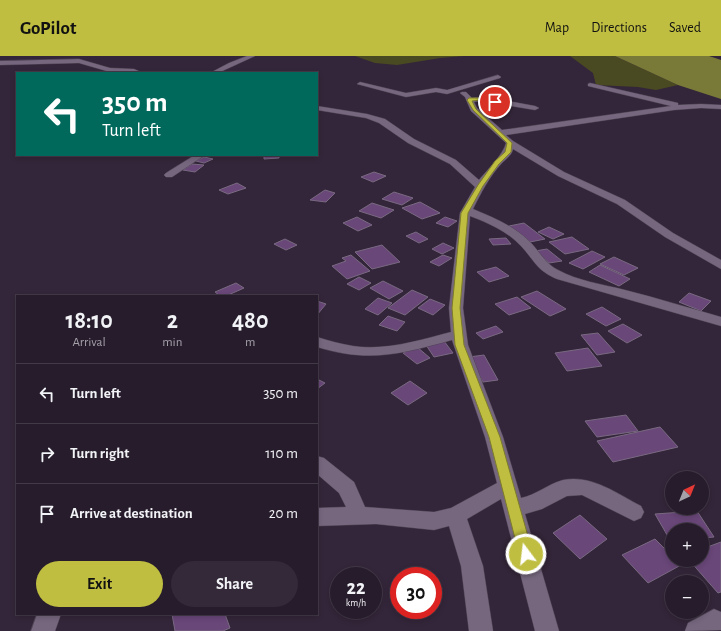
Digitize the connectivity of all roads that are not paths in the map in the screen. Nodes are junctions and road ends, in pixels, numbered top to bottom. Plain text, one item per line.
1 (252, 56) edge
2 (0, 63) edge
3 (137, 72) edge
4 (215, 72) edge
5 (498, 77) dead end
6 (360, 84) dead end
7 (590, 85) dead end
8 (459, 88) junction
9 (505, 91) dead end
10 (481, 99) junction
11 (469, 100) junction
12 (682, 107) junction
13 (721, 107) edge
14 (318, 108) edge
15 (535, 108) dead end
16 (505, 138) junction
17 (199, 156) edge
18 (169, 175) dead end
19 (480, 186) junction
20 (466, 210) junction
21 (721, 265) edge
22 (721, 322) edge
23 (459, 334) junction
24 (318, 342) edge
25 (318, 464) edge
26 (508, 486) junction
27 (514, 508) junction
28 (634, 512) dead end
29 (358, 515) junction
30 (456, 515) junction
31 (318, 517) edge
32 (49, 615) edge
33 (43, 631) edge
34 (481, 631) edge
35 (546, 631) edge

1 - 4 street
2 - 3 street
5 - 8 street
6 - 8 street
7 - 12 street
8 - 11 street
9 - 10 street
10 - 11 street
10 - 15 street
11 - 16 street
12 - 13 street
12 - 16 street
14 - 19 street
16 - 19 street
16 - 21 street
17 - 18 street
19 - 20 street
20 - 22 street
20 - 23 street
23 - 24 street
23 - 26 street
25 - 29 street
26 - 27 street
26 - 30 street
27 - 28 street
27 - 35 street
29 - 30 street
29 - 31 street
30 - 34 street
32 - 33 street

